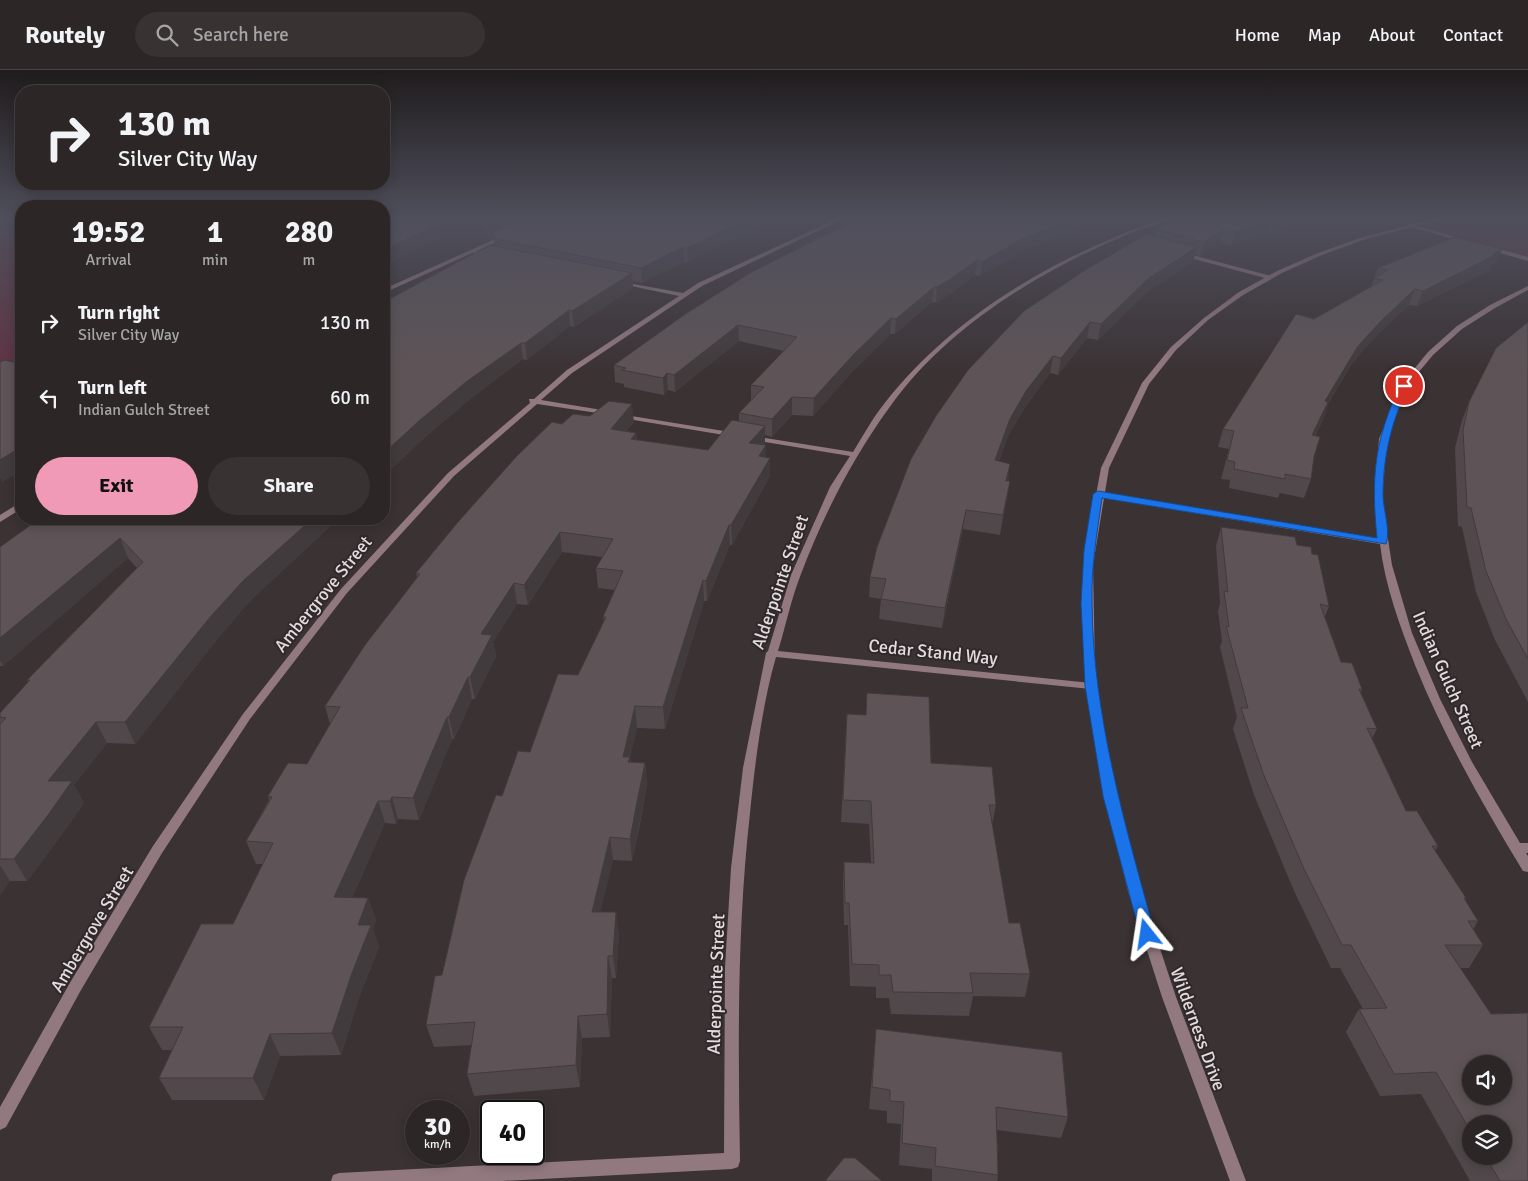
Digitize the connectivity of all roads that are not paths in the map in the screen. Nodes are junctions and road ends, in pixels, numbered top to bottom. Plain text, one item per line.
1 (432, 269) edge
2 (731, 269) edge
3 (1052, 269) edge
4 (1238, 269) edge
5 (1288, 269) edge
6 (1270, 277) junction
7 (615, 281) edge
8 (390, 288) edge
9 (1528, 288) edge
10 (682, 295) junction
11 (532, 401) junction
12 (853, 454) junction
13 (1098, 494) junction
14 (15, 509) edge
15 (0, 519) edge
16 (1382, 542) junction
17 (771, 653) junction
18 (1091, 686) junction
19 (1522, 848) edge
20 (1528, 868) edge
21 (0, 1122) edge
22 (339, 1181) edge
23 (1238, 1181) edge

1 - 8 street
2 - 10 street, Ambergrove Street
3 - 12 street, Alderpointe Street
4 - 6 street
5 - 6 street, Wilderness Drive
6 - 13 street, Wilderness Drive
7 - 10 street
9 - 16 street, Indian Gulch Street
10 - 11 street, Ambergrove Street
11 - 12 street
11 - 21 street, Ambergrove Street
12 - 17 street, Alderpointe Street
13 - 16 street
13 - 18 street, Wilderness Drive
14 - 15 street
16 - 19 street, Indian Gulch Street
17 - 18 street, Cedar Stand Way
17 - 22 street, Alderpointe Street
18 - 23 street, Wilderness Drive
19 - 20 street, Indian Gulch Street

